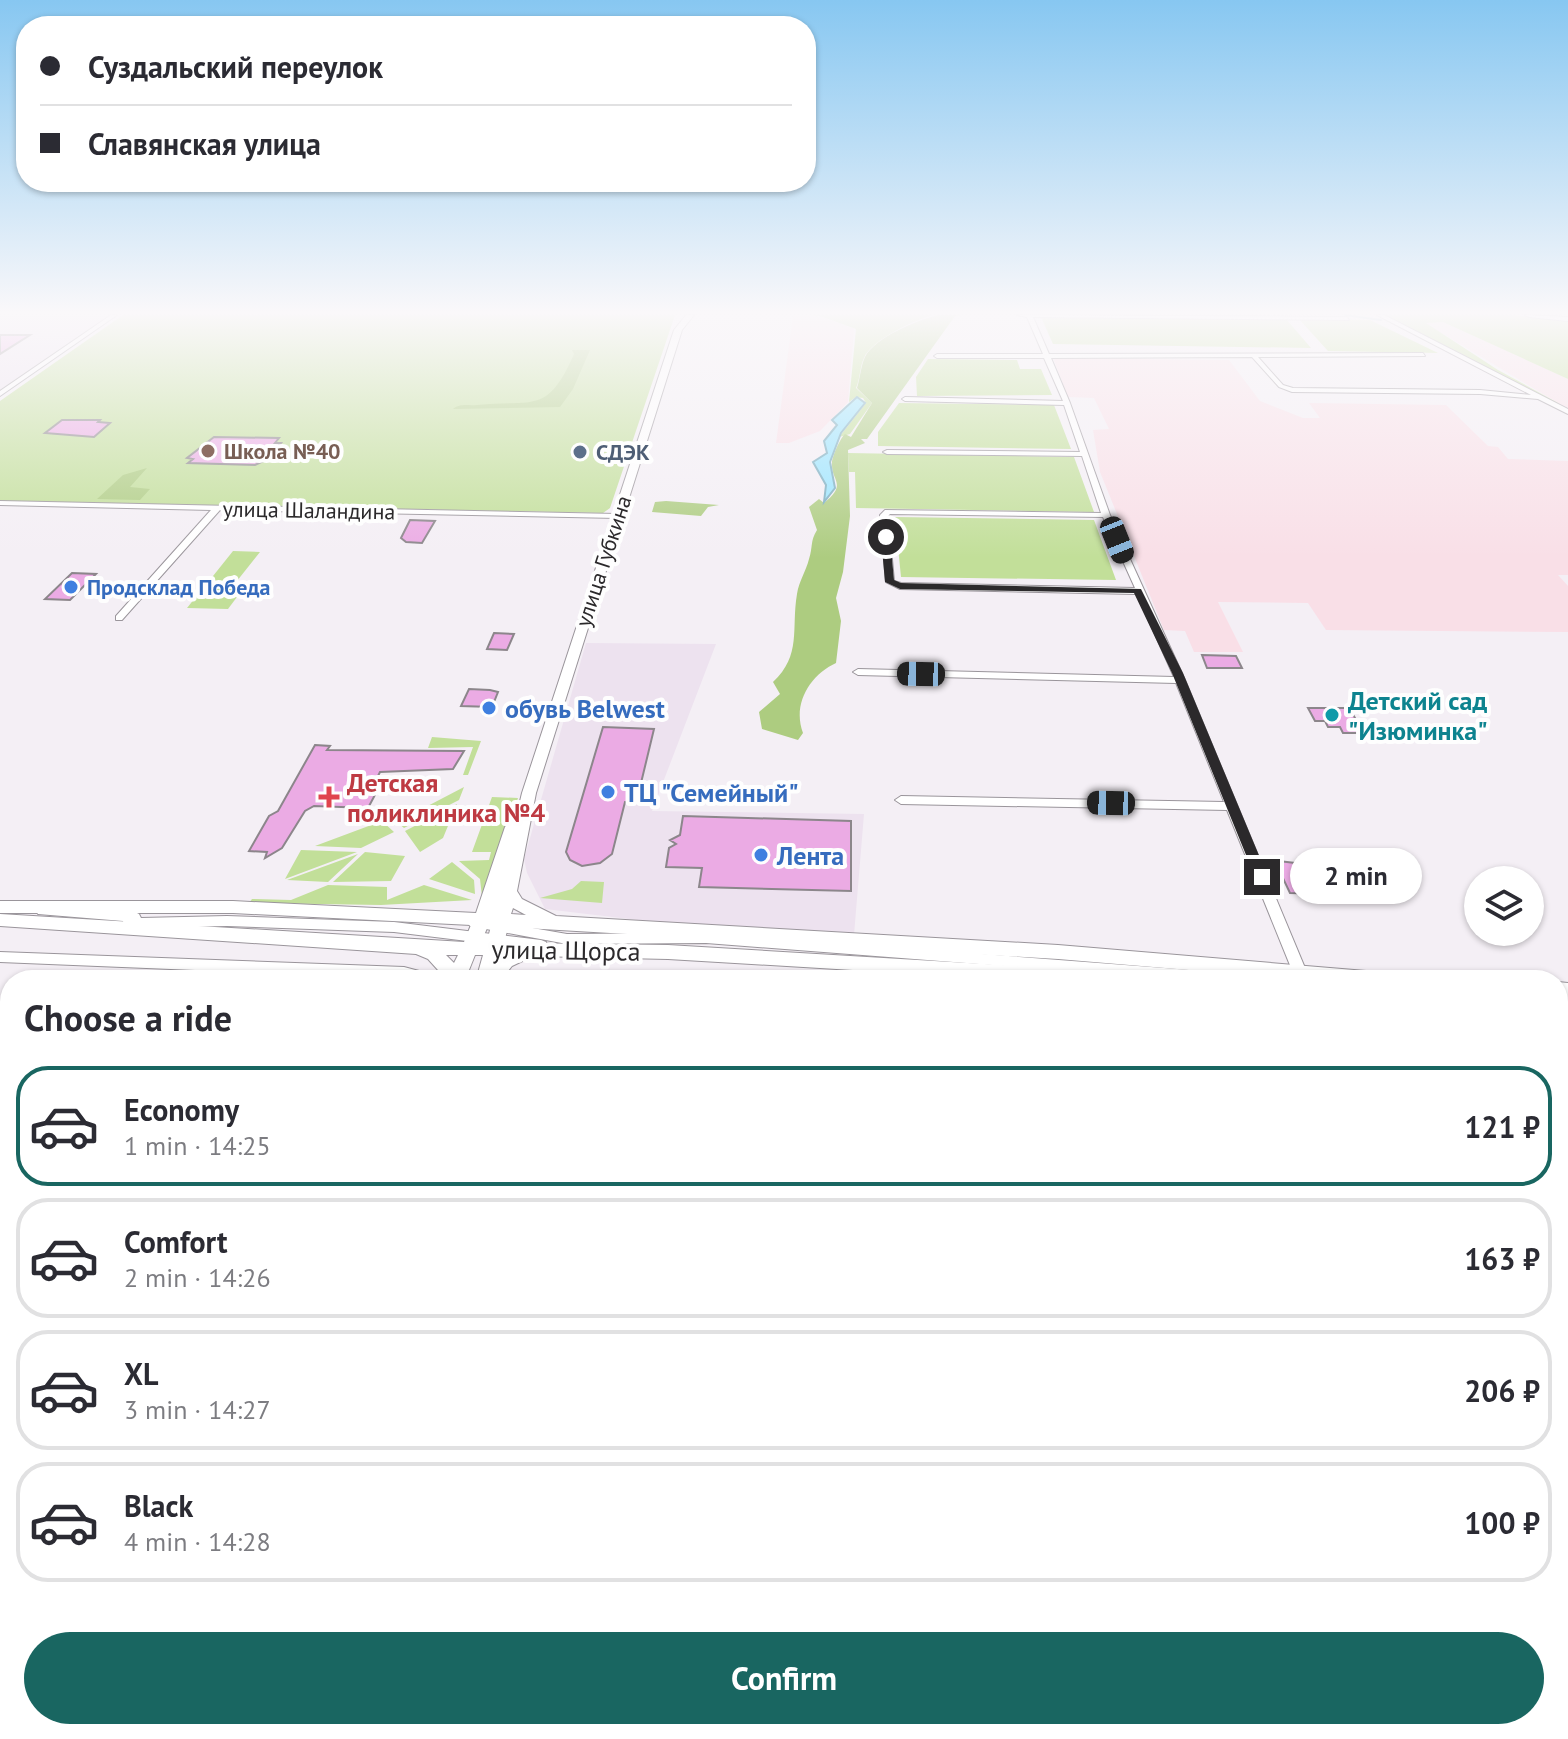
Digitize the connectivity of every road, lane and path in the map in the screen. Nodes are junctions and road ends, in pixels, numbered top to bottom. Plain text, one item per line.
1 (656, 396) edge
2 (1064, 396) edge
3 (1521, 396) edge
4 (1532, 396) edge
5 (1536, 398) junction
6 (905, 399) dead end
7 (1067, 403) junction
8 (1568, 412) edge
9 (887, 452) dead end
10 (1085, 454) junction
11 (0, 503) edge
12 (217, 508) junction
13 (1106, 515) junction
14 (617, 516) junction
15 (1138, 591) junction
16 (119, 618) dead end
17 (858, 672) dead end
18 (1180, 680) junction
19 (529, 793) junction
20 (901, 800) dead end
21 (1232, 806) junction
22 (509, 891) junction
23 (0, 907) edge
24 (398, 915) junction
25 (0, 920) edge
26 (227, 921) junction
27 (98, 924) junction
28 (579, 926) junction
29 (485, 934) junction
30 (410, 946) junction
31 (535, 950) junction
32 (0, 957) edge
33 (350, 970) edge
34 (449, 970) edge
35 (462, 970) edge
36 (487, 970) edge
37 (497, 970) edge
38 (967, 970) edge
39 (1115, 970) edge
40 (1234, 970) edge
41 (1299, 970) edge

1 - 14 main road, улица Губкина
2 - 7 street
3 - 5 street
4 - 5 street
5 - 8 street
6 - 7 street
7 - 10 street
9 - 10 street
10 - 13 street
11 - 12 street, улица Шаландина
12 - 14 street, улица Шаландина
12 - 16 street
13 - 15 street
13 - 15 street
14 - 19 main road, улица Губкина
15 - 18 street
17 - 18 street
18 - 21 street
19 - 22 main road, улица Губкина
19 - 29 main road, улица Губкина
20 - 21 street
21 - 41 street
22 - 28 main road
22 - 29 main road, улица Губкина
23 - 24 main road, улица Щорса
23 - 26 street, улица Щорса
24 - 26 street, улица Щорса
24 - 29 main road, улица Щорса
25 - 27 main road, улица Щорса
26 - 27 street
26 - 29 street
27 - 30 main road, улица Щорса
28 - 29 main road, улица Щорса
28 - 40 main road, улица Щорса
29 - 30 main road, улица Щорса
29 - 31 main road, улица Щорса
29 - 35 main road, улица Губкина
29 - 36 main road, улица Губкина
29 - 39 street
30 - 34 main road
31 - 37 main road
31 - 38 main road, улица Щорса
32 - 33 street

